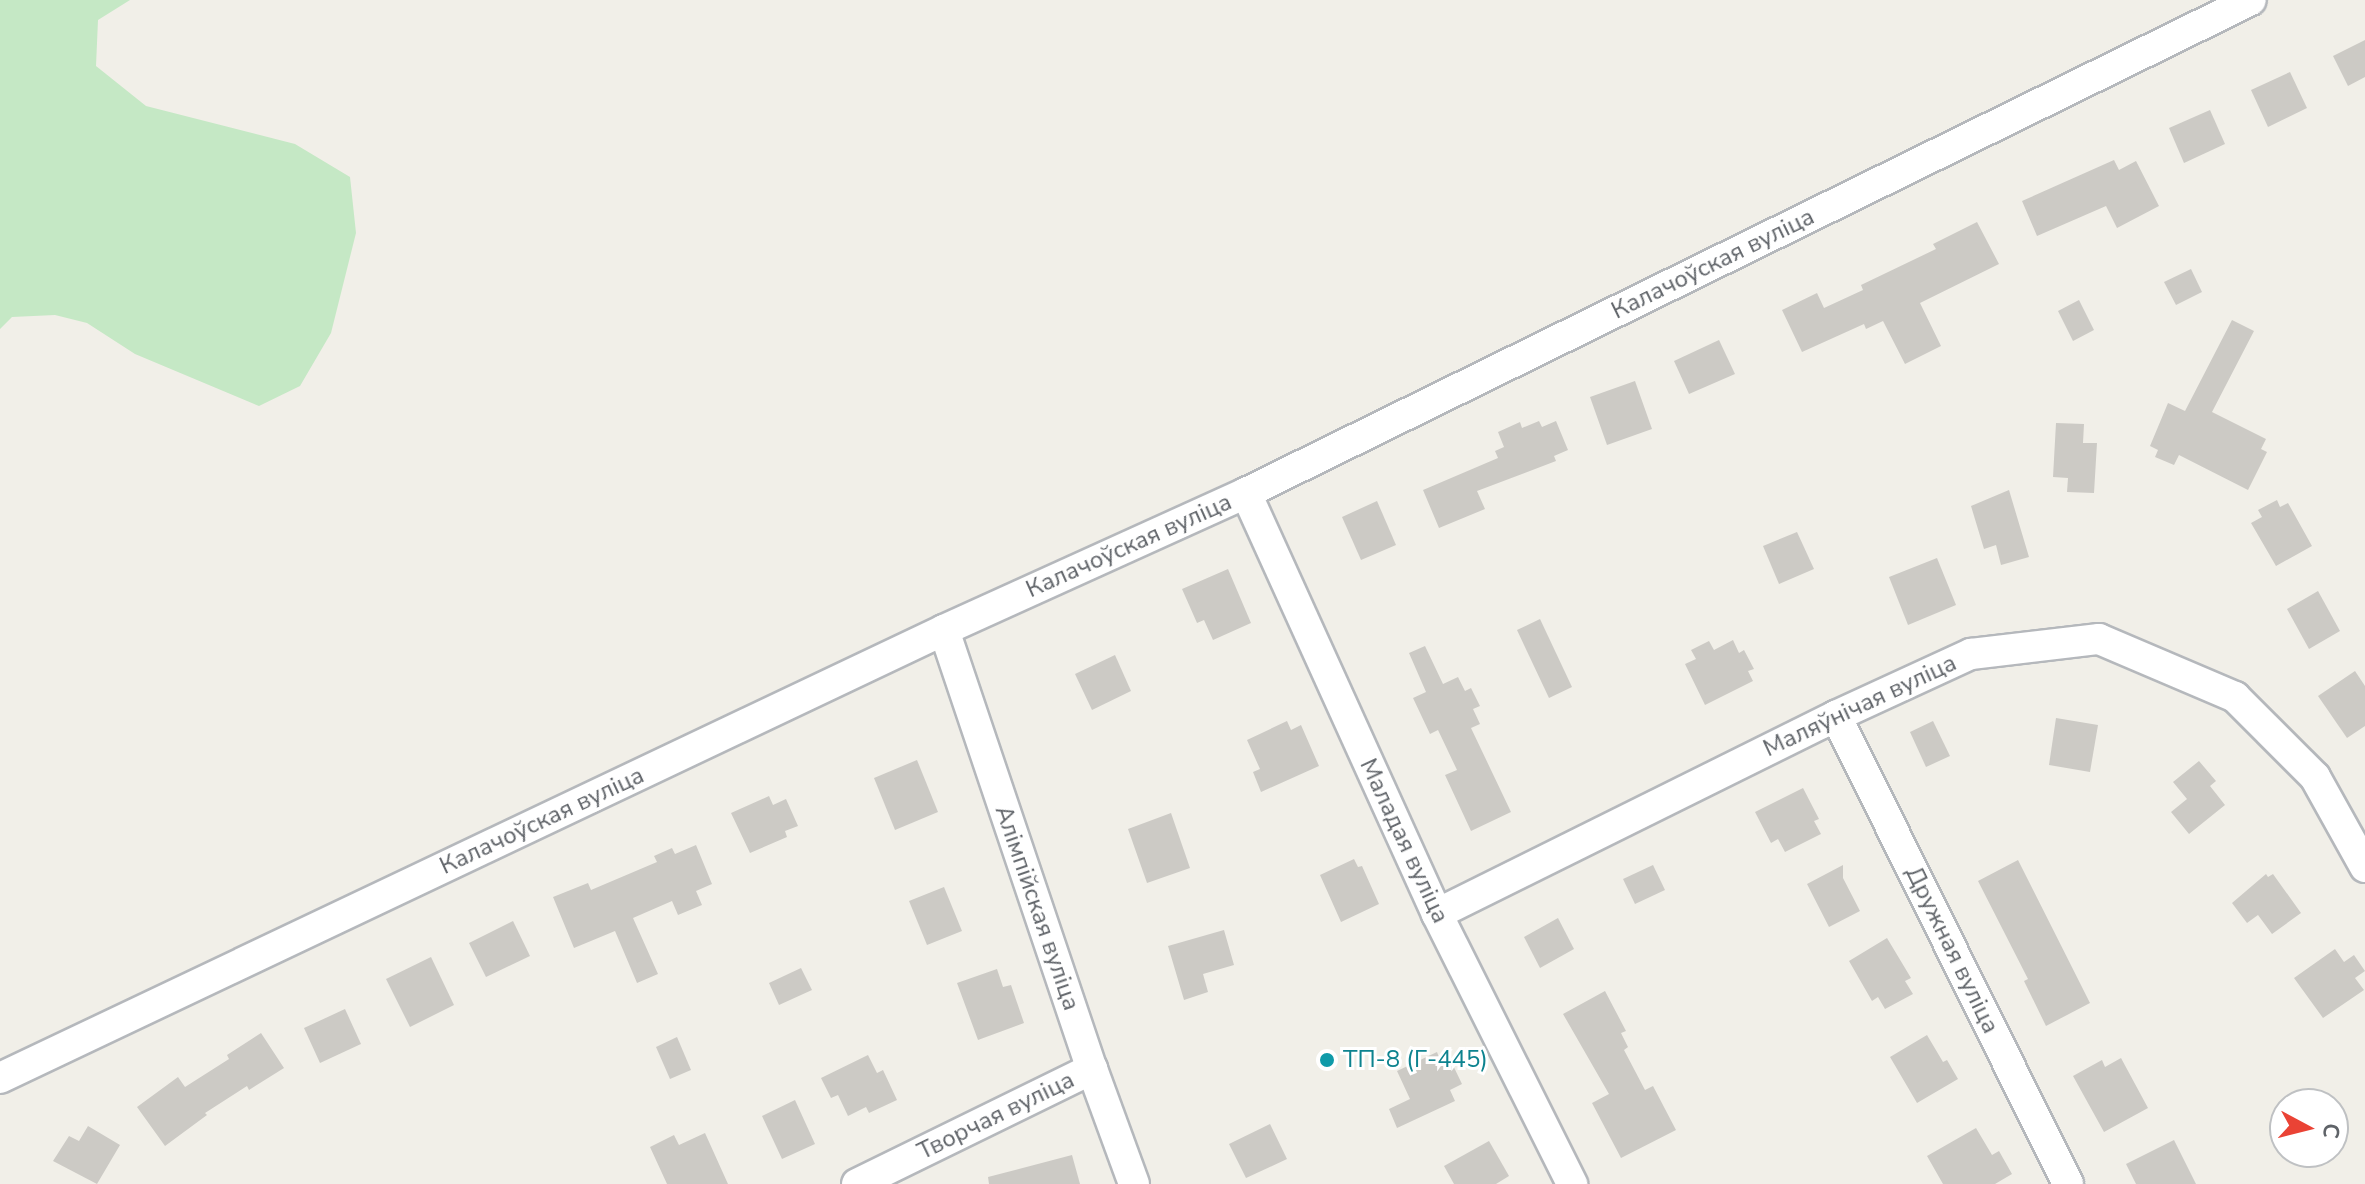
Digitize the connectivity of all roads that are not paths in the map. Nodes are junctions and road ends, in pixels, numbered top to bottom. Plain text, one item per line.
1 (2251, 0) edge
2 (1246, 493) junction
3 (944, 630) junction
4 (1836, 716) junction
5 (2365, 867) edge
6 (1437, 914) junction
7 (1092, 1069) junction
8 (0, 1078) edge
9 (857, 1184) edge
10 (1134, 1184) edge
11 (1572, 1184) edge
12 (2068, 1184) edge

1 - 2 street, Калачоўская вуліца
2 - 3 street, Калачоўская вуліца
2 - 6 street, Маладая вуліца
3 - 7 street, Алімпійская вуліца
3 - 8 street, Калачоўская вуліца
4 - 5 street, Маляўнічая вуліца
4 - 6 street, Маляўнічая вуліца
4 - 12 street, Дружная вуліца
6 - 11 street, Маладая вуліца
7 - 9 street, Творчая вуліца
7 - 10 street, Алімпійская вуліца

